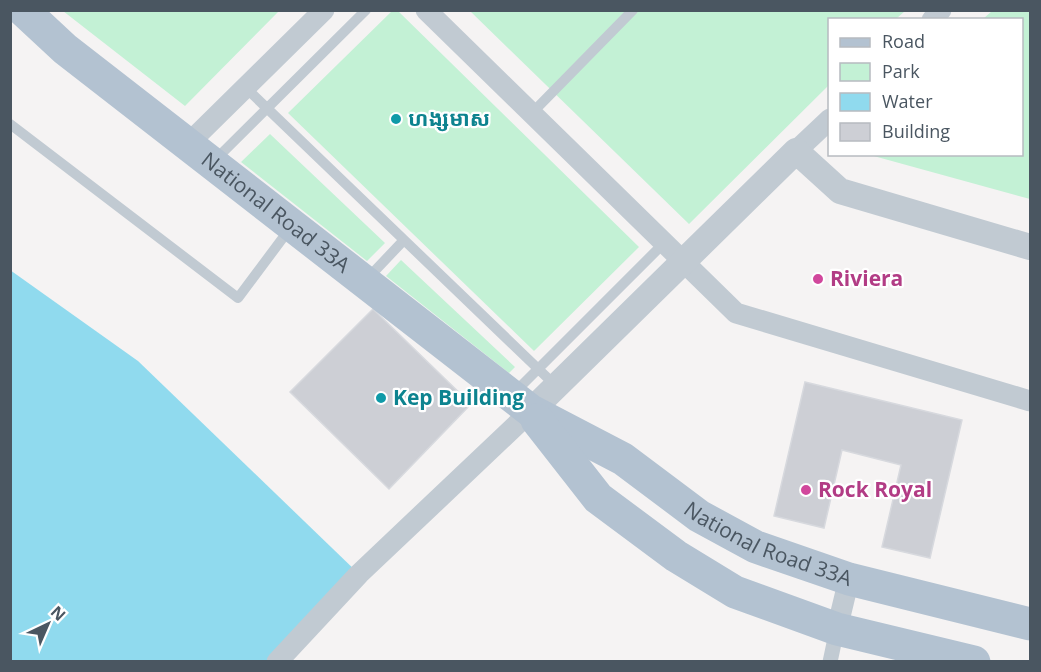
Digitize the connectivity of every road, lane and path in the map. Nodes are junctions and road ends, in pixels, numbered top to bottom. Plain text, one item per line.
1 (22, 10) edge
2 (324, 10) edge
3 (366, 10) edge
4 (426, 10) edge
5 (633, 10) edge
6 (246, 88) junction
7 (267, 109) junction
8 (532, 113) junction
9 (828, 121) edge
10 (10, 124) edge
11 (796, 151) junction
12 (201, 152) junction
13 (293, 224) junction
14 (404, 240) junction
15 (664, 243) junction
16 (1030, 247) edge
17 (684, 262) junction
18 (365, 281) junction
19 (538, 369) junction
20 (556, 387) junction
21 (1030, 402) edge
22 (521, 404) junction
23 (849, 579) junction
24 (1030, 624) edge
25 (837, 629) junction
26 (277, 662) edge
27 (830, 662) edge
28 (974, 662) edge

1 - 12 main road, National Road 33A
2 - 6 street
3 - 7 lane
4 - 8 street
5 - 8 lane
6 - 7 lane
6 - 12 street
7 - 12 lane
7 - 14 lane
8 - 15 street
9 - 11 street
10 - 13 lane
11 - 16 street
11 - 17 street
12 - 13 main road, National Road 33A
13 - 18 main road, National Road 33A
14 - 18 lane
14 - 19 lane
15 - 17 street
15 - 19 lane
17 - 20 street
17 - 21 street
18 - 22 main road, National Road 33A
19 - 20 lane
19 - 22 lane
20 - 22 street
22 - 23 main road, National Road 33A
22 - 25 main road, National Road 33A
22 - 26 street
23 - 24 main road, National Road 33A
23 - 25 street
25 - 27 street
25 - 28 main road, National Road 33A

